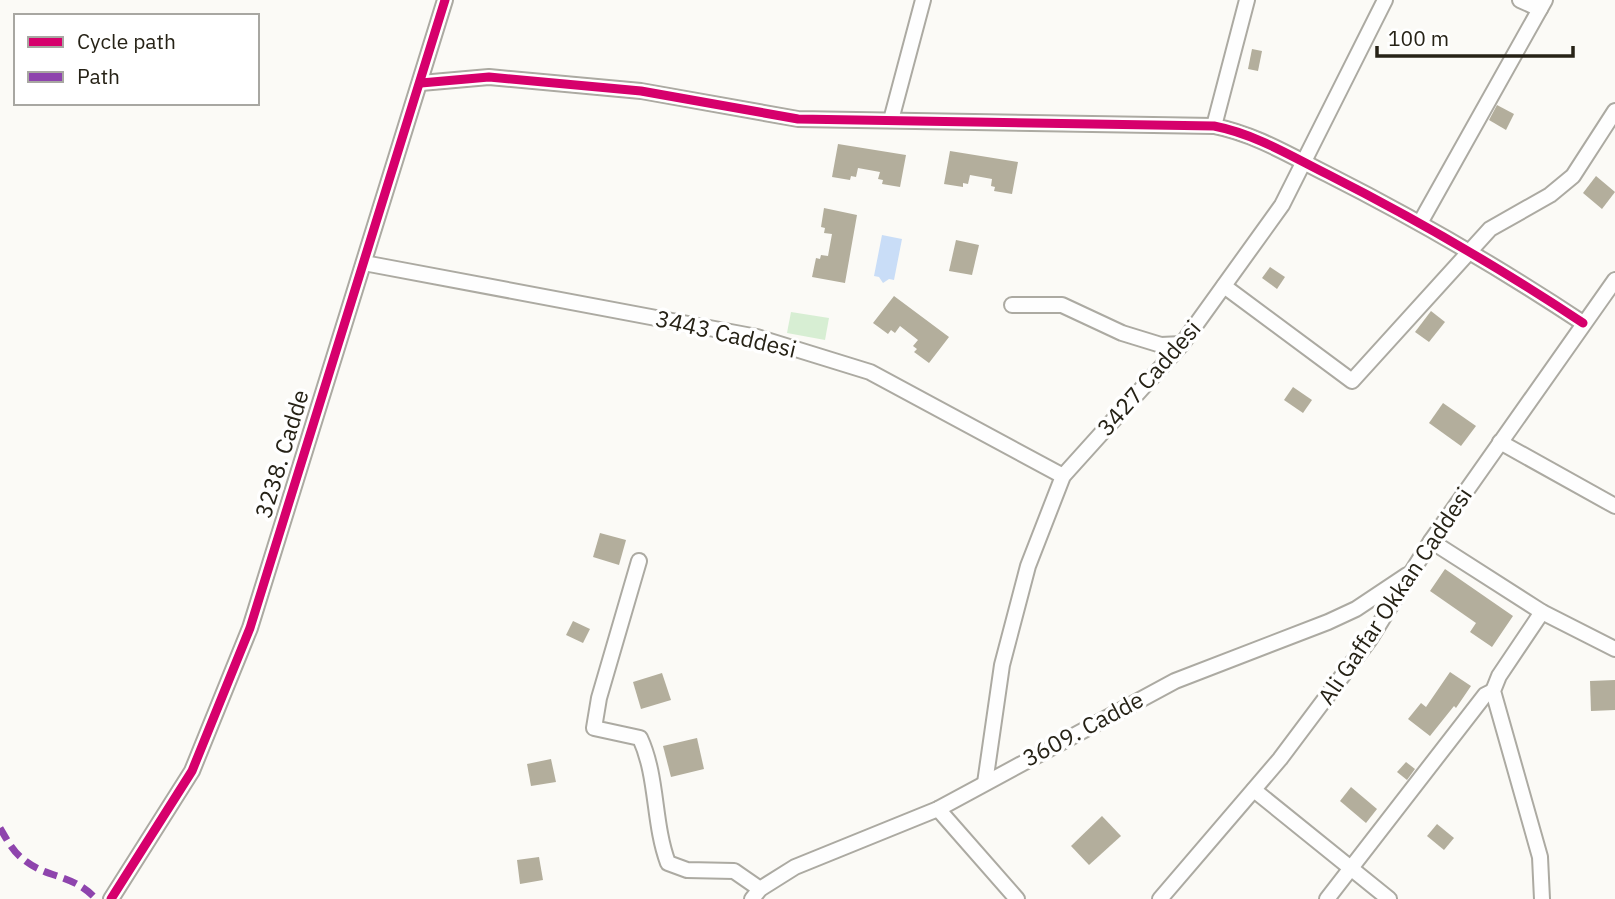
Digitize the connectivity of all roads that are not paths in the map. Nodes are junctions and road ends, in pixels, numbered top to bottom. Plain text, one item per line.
1 (445, 0) edge
2 (923, 0) edge
3 (1247, 0) edge
4 (1385, 0) edge
5 (1520, 0) edge
6 (1542, 5) edge
7 (421, 83) junction
8 (1615, 111) edge
9 (891, 120) junction
10 (1214, 126) junction
11 (1304, 162) junction
12 (1420, 223) junction
13 (1471, 251) junction
14 (364, 263) junction
15 (1615, 280) edge
16 (1224, 286) junction
17 (1012, 305) dead end
18 (1583, 323) junction
19 (1182, 344) junction
20 (1500, 442) junction
21 (1063, 476) junction
22 (1615, 506) edge
23 (1431, 541) junction
24 (639, 561) dead end
25 (1409, 574) junction
26 (1542, 612) junction
27 (1615, 649) edge
28 (1493, 691) junction
29 (985, 783) junction
30 (1254, 790) junction
31 (938, 809) junction
32 (1351, 869) junction
33 (756, 894) edge
34 (111, 899) edge
35 (1017, 899) edge
36 (1160, 899) edge
37 (1327, 899) edge
38 (1390, 899) edge
39 (1542, 899) edge

1 - 7 street, 3238. Cadde
2 - 9 street
3 - 10 street
4 - 11 street, 3427 Caddesi
5 - 6 street
6 - 12 street
7 - 9 street
7 - 14 street, 3238. Cadde
8 - 13 street
9 - 10 street
10 - 11 street
11 - 12 street
11 - 16 street, 3427 Caddesi
12 - 13 street
13 - 16 street
13 - 18 street
14 - 21 street, 3443 Caddesi
14 - 34 street, 3238. Cadde
15 - 18 street, Ali Gaffar Okkan Caddesi
16 - 19 street, 3427 Caddesi
17 - 19 street
18 - 20 street, Ali Gaffar Okkan Caddesi
19 - 21 street, 3427 Caddesi
20 - 22 street
20 - 23 street, Ali Gaffar Okkan Caddesi
21 - 29 street, 3427 Caddesi
23 - 25 street, Ali Gaffar Okkan Caddesi
23 - 26 street
24 - 33 street
25 - 29 street, 3609. Cadde
25 - 30 street, Ali Gaffar Okkan Caddesi
26 - 27 street
26 - 28 street
28 - 32 street
28 - 39 street
29 - 31 street, 3609. Cadde
30 - 32 street
30 - 36 street, Ali Gaffar Okkan Caddesi
31 - 33 street, 3609. Cadde
31 - 35 street
32 - 37 street
32 - 38 street

